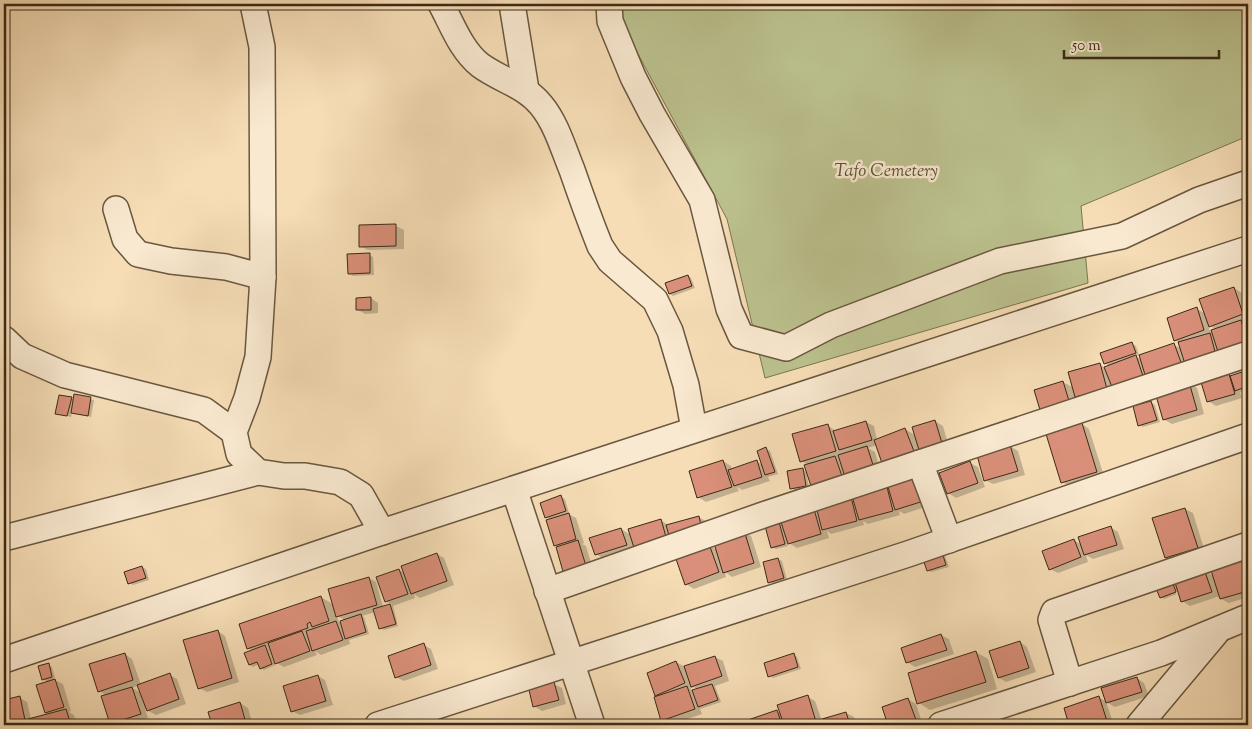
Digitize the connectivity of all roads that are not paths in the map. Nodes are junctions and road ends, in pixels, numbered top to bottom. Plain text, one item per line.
1 (253, 4) edge
2 (441, 4) edge
3 (512, 4) edge
4 (609, 4) edge
5 (526, 90) junction
6 (1248, 183) edge
7 (116, 209) dead end
8 (1248, 249) edge
9 (264, 277) junction
10 (4, 339) edge
11 (1248, 354) edge
12 (694, 429) junction
13 (234, 432) junction
14 (1248, 436) edge
15 (920, 463) junction
16 (258, 472) junction
17 (514, 489) junction
18 (382, 532) junction
19 (4, 538) edge
20 (950, 540) junction
21 (1248, 545) edge
22 (547, 591) junction
23 (1248, 617) edge
24 (1218, 630) junction
25 (4, 660) edge
26 (570, 662) junction
27 (1070, 683) junction
28 (378, 725) edge
29 (592, 725) edge
30 (941, 725) edge
31 (1139, 725) edge

1 - 9 street
2 - 5 street
3 - 5 street
4 - 6 street
5 - 12 street
7 - 9 street
8 - 12 street
9 - 13 street
10 - 13 street
11 - 15 street
12 - 17 street
13 - 16 street
14 - 20 street
15 - 20 street
15 - 22 street
16 - 18 street
16 - 19 street
17 - 18 street
17 - 22 street
18 - 25 street
20 - 26 street
21 - 27 street
22 - 26 street
23 - 24 street
24 - 27 street
24 - 31 street
26 - 28 street
26 - 29 street
27 - 30 street

